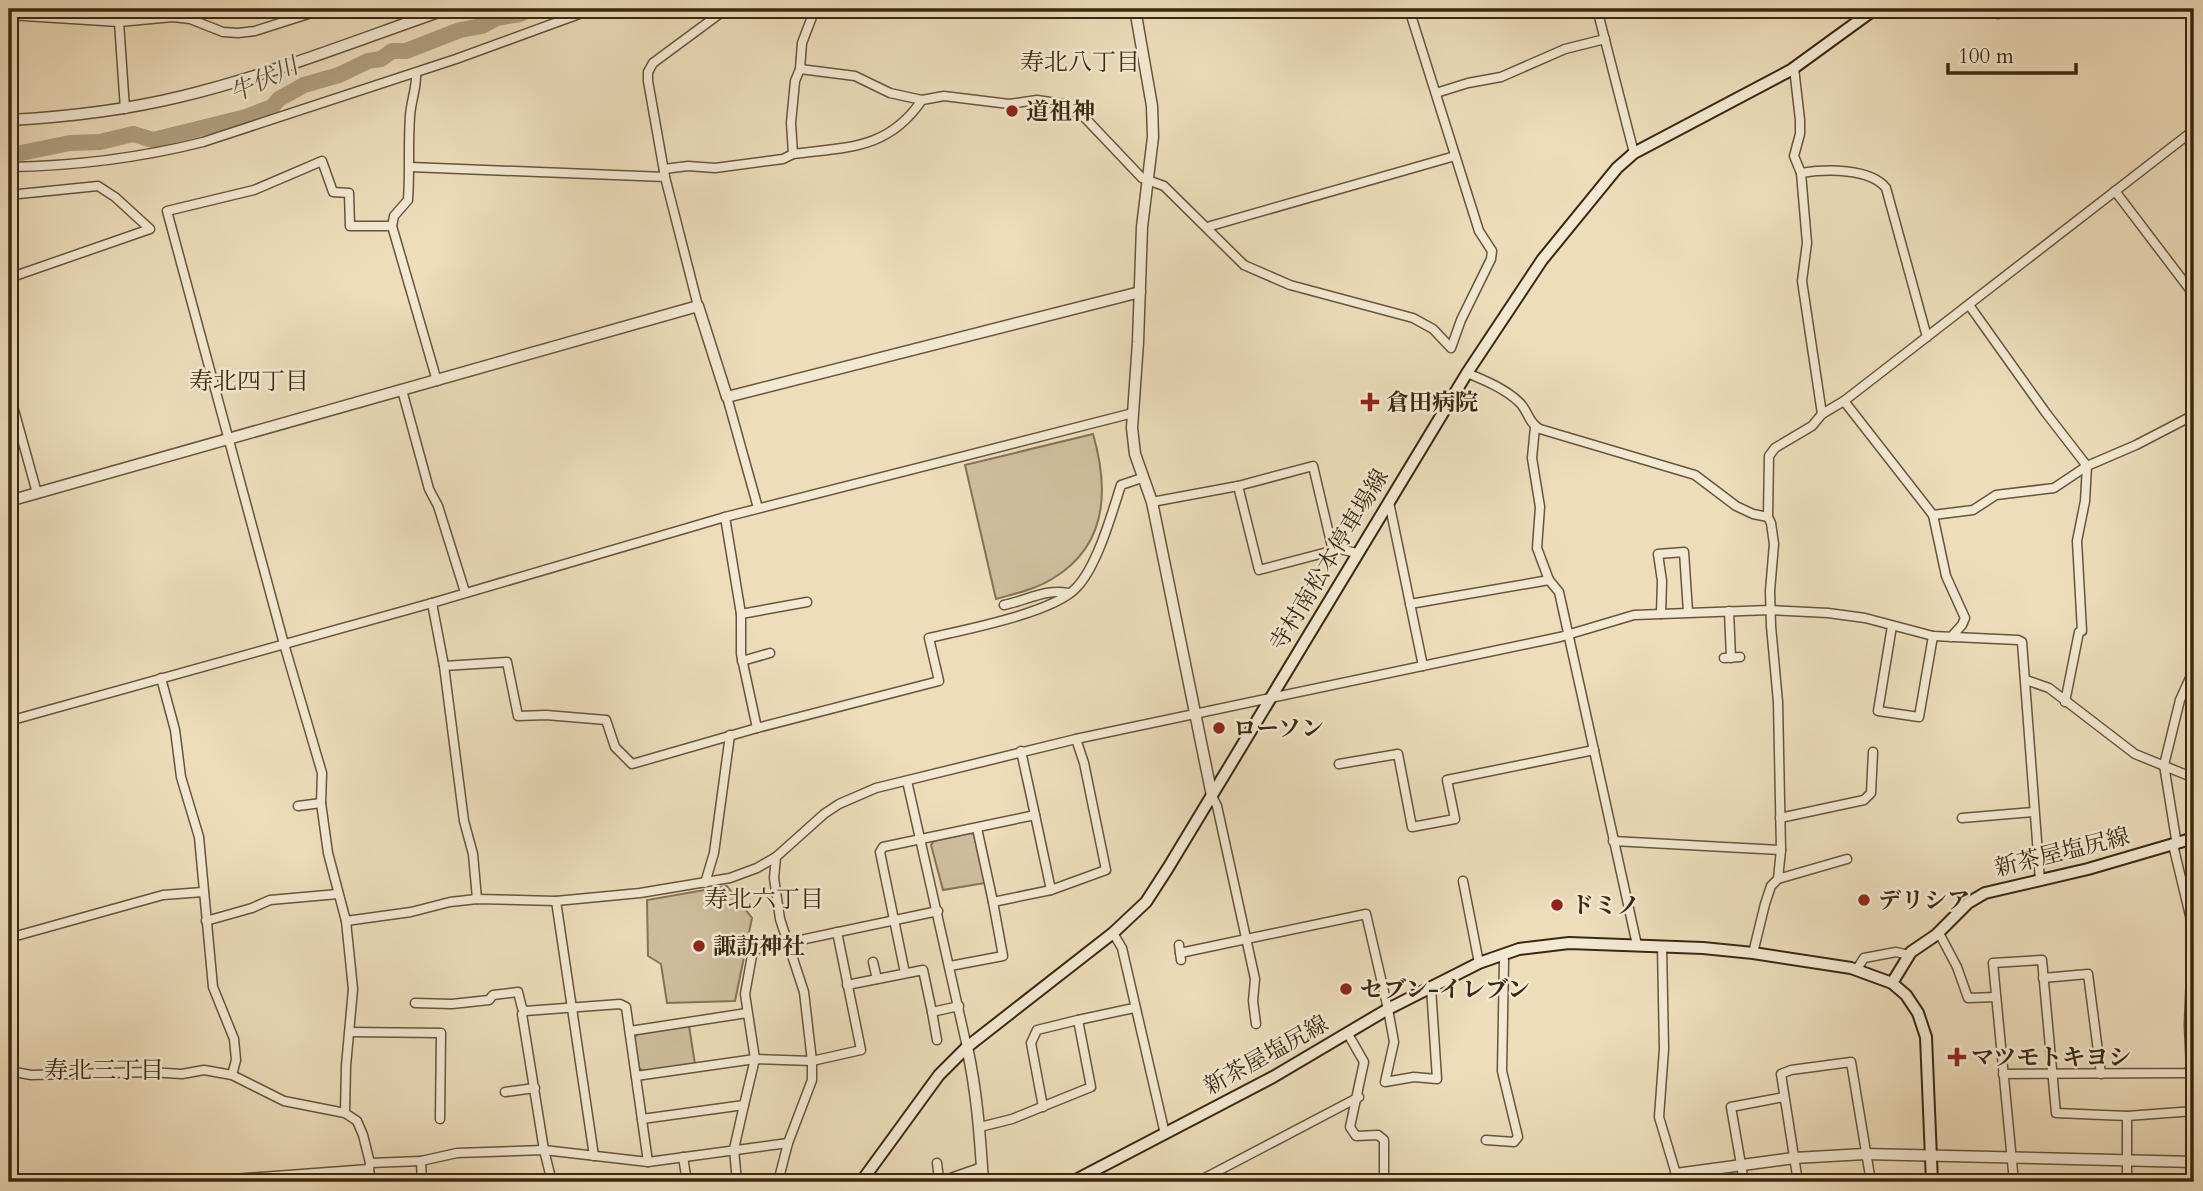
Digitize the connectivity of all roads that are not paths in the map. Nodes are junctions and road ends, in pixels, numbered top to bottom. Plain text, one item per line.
1 (192, 9) edge
2 (324, 9) edge
3 (447, 9) edge
4 (593, 9) edge
5 (726, 9) edge
6 (815, 9) edge
7 (1135, 9) edge
8 (1409, 9) edge
9 (1597, 9) edge
10 (1875, 9) edge
11 (1983, 9) edge
12 (2005, 9) edge
13 (9, 15) edge
14 (190, 19) junction
15 (120, 22) junction
16 (1605, 39) junction
17 (1794, 68) junction
18 (800, 69) junction
19 (416, 73) junction
20 (1436, 93) junction
21 (922, 100) junction
22 (125, 109) junction
23 (9, 120) edge
24 (2194, 130) edge
25 (1633, 153) junction
26 (793, 154) junction
27 (1455, 156) junction
28 (9, 167) edge
29 (410, 167) junction
30 (664, 173) junction
31 (1801, 173) junction
32 (1148, 180) junction
33 (2115, 191) junction
34 (9, 195) edge
35 (392, 226) junction
36 (1207, 227) junction
37 (9, 278) edge
38 (1140, 292) junction
39 (2194, 295) edge
40 (1969, 305) junction
41 (698, 306) junction
42 (1927, 337) junction
43 (1467, 373) junction
44 (437, 380) junction
45 (402, 390) junction
46 (9, 392) edge
47 (727, 397) junction
48 (1844, 401) junction
49 (2194, 411) edge
50 (1133, 414) junction
51 (1822, 414) junction
52 (1535, 427) junction
53 (228, 440) junction
54 (2087, 466) junction
55 (1142, 478) junction
56 (1238, 486) junction
57 (37, 493) junction
58 (9, 501) edge
59 (1152, 502) junction
60 (1389, 502) junction
61 (758, 508) junction
62 (1933, 514) junction
63 (724, 517) junction
64 (1768, 517) junction
65 (1333, 551) junction
66 (1357, 553) junction
67 (1549, 580) junction
68 (465, 592) junction
69 (1069, 593) junction
70 (807, 601) dead end
71 (432, 603) junction
72 (1410, 604) junction
73 (1004, 605) dead end
74 (1770, 610) junction
75 (1729, 611) junction
76 (1688, 612) junction
77 (741, 614) junction
78 (1661, 614) junction
79 (1892, 626) junction
80 (1569, 635) junction
81 (1933, 635) junction
82 (1951, 637) junction
83 (284, 644) junction
84 (770, 653) dead end
85 (1732, 658) dead end
86 (742, 661) junction
87 (444, 666) junction
88 (1423, 666) junction
89 (2194, 669) edge
90 (161, 678) junction
91 (2026, 680) junction
92 (1270, 697) junction
93 (2065, 702) junction
94 (1196, 713) junction
95 (9, 721) edge
96 (757, 728) junction
97 (730, 735) junction
98 (1076, 739) junction
99 (1594, 750) junction
100 (1021, 751) junction
101 (1873, 752) dead end
102 (1339, 764) dead end
103 (2164, 765) junction
104 (2194, 778) edge
105 (907, 781) junction
106 (1212, 796) junction
107 (321, 803) junction
108 (298, 806) dead end
109 (2033, 812) junction
110 (1035, 815) junction
111 (1780, 817) junction
112 (1962, 818) dead end
113 (977, 828) junction
114 (2194, 838) edge
115 (921, 839) junction
116 (1613, 841) junction
117 (2174, 844) junction
118 (1781, 850) junction
119 (776, 857) junction
120 (1847, 859) dead end
121 (1777, 879) junction
122 (1463, 881) dead end
123 (2040, 881) junction
124 (705, 883) junction
125 (1051, 890) junction
126 (203, 892) junction
127 (338, 894) junction
128 (477, 899) junction
129 (556, 901) junction
130 (993, 902) junction
131 (938, 911) junction
132 (894, 920) junction
133 (206, 921) junction
134 (346, 921) junction
135 (837, 932) junction
136 (1113, 933) junction
137 (1939, 933) junction
138 (9, 938) edge
139 (1246, 940) junction
140 (788, 943) junction
141 (1637, 944) junction
142 (1662, 946) junction
143 (1180, 953) dead end
144 (1753, 953) junction
145 (1503, 954) junction
146 (1909, 955) junction
147 (873, 962) dead end
148 (1479, 963) junction
149 (950, 966) junction
150 (1857, 969) junction
151 (905, 974) junction
152 (2043, 978) junction
153 (877, 979) junction
154 (1892, 983) junction
155 (847, 985) junction
156 (1432, 987) junction
157 (1996, 997) junction
158 (415, 1003) dead end
159 (959, 1006) junction
160 (573, 1008) junction
161 (1134, 1008) junction
162 (1388, 1009) junction
163 (524, 1011) junction
164 (932, 1012) junction
165 (747, 1013) junction
166 (1078, 1020) junction
167 (1256, 1024) dead end
168 (2192, 1025) edge
169 (630, 1031) junction
170 (349, 1032) junction
171 (1348, 1034) junction
172 (937, 1040) dead end
173 (967, 1047) junction
174 (755, 1059) junction
175 (812, 1061) junction
176 (9, 1068) edge
177 (2003, 1074) junction
178 (2101, 1074) junction
179 (232, 1075) junction
180 (2051, 1075) junction
181 (636, 1076) junction
182 (534, 1088) junction
183 (505, 1092) dead end
184 (1359, 1097) junction
185 (1784, 1097) junction
186 (744, 1105) junction
187 (1043, 1107) junction
188 (2194, 1111) edge
189 (345, 1113) junction
190 (2127, 1116) junction
191 (440, 1119) dead end
192 (642, 1119) junction
193 (980, 1127) junction
194 (1165, 1134) junction
195 (1486, 1140) dead end
196 (788, 1143) junction
197 (734, 1149) junction
198 (544, 1150) junction
199 (1865, 1154) junction
200 (1931, 1155) junction
201 (594, 1156) junction
202 (683, 1157) junction
203 (2011, 1157) junction
204 (1794, 1158) junction
205 (2127, 1160) junction
206 (421, 1161) junction
207 (2194, 1162) edge
208 (648, 1163) junction
209 (937, 1163) dead end
210 (1741, 1165) junction
211 (369, 1166) junction
212 (982, 1167) junction
213 (1675, 1178) edge
214 (192, 1182) edge
215 (371, 1182) edge
216 (422, 1182) edge
217 (552, 1182) edge
218 (687, 1182) edge
219 (737, 1182) edge
220 (778, 1182) edge
221 (862, 1182) edge
222 (983, 1182) edge
223 (1072, 1182) edge
224 (1197, 1182) edge
225 (1376, 1182) edge
226 (1744, 1182) edge
227 (1798, 1182) edge
228 (1871, 1182) edge
229 (1932, 1182) edge
230 (2014, 1182) edge
231 (2127, 1182) edge

1 - 14 street
2 - 14 street
3 - 22 street
4 - 19 street
5 - 30 street
6 - 18 street
7 - 32 street
8 - 20 street
9 - 16 street
10 - 17 main road, 寺村南松本停車場線
11 - 12 street
13 - 15 street
14 - 15 street
15 - 22 street
16 - 20 street
16 - 25 street
17 - 25 main road, 寺村南松本停車場線
17 - 31 street
18 - 21 street
18 - 26 street
19 - 28 street
19 - 29 street
20 - 27 street
21 - 26 street
21 - 32 street
22 - 23 street
24 - 33 street
25 - 43 main road, 寺村南松本停車場線
26 - 30 street
27 - 36 street
27 - 36 street
29 - 30 street
29 - 35 street
30 - 41 street
31 - 42 street
31 - 51 street
32 - 36 street
32 - 38 street
33 - 39 street
33 - 40 street
34 - 37 street
35 - 44 street
35 - 53 street
38 - 47 street
38 - 50 street
40 - 42 street
40 - 54 street
41 - 44 street
41 - 47 street
42 - 48 street
43 - 52 street
43 - 60 main road, 寺村南松本停車場線
44 - 45 street
45 - 53 street
45 - 68 street
46 - 57 street
47 - 61 street
48 - 51 street
48 - 62 street
49 - 54 street
50 - 55 street
50 - 61 street
51 - 64 street
52 - 64 street
52 - 67 street
53 - 57 street
53 - 83 street
54 - 62 street
54 - 93 street
55 - 59 street
55 - 69 street
56 - 59 street
56 - 65 street
56 - 65 street
57 - 58 street
59 - 94 street
60 - 66 main road, 寺村南松本停車場線
60 - 72 street
61 - 63 street
62 - 82 street
63 - 68 street
63 - 77 street
64 - 74 street
65 - 66 street
66 - 92 main road, 寺村南松本停車場線
67 - 72 street
67 - 80 street
68 - 71 street
69 - 73 street
69 - 96 street
70 - 77 street
71 - 83 street
71 - 87 street
72 - 88 street
74 - 75 street
74 - 79 street
74 - 111 street
75 - 76 street
75 - 85 street
76 - 78 street
76 - 78 street
77 - 86 street
78 - 80 street
79 - 81 street
79 - 81 street
80 - 88 street
80 - 99 street
81 - 82 street
82 - 91 street
83 - 90 street
83 - 107 street
84 - 86 street
86 - 96 street
87 - 97 street
87 - 128 street
88 - 92 street
89 - 103 street
90 - 95 street
90 - 126 street
91 - 93 street
91 - 109 street
92 - 94 street
92 - 106 main road, 寺村南松本停車場線
93 - 103 street
94 - 98 street
94 - 106 street
96 - 97 street
97 - 124 street
98 - 100 street
98 - 125 street
99 - 102 street
99 - 116 street
100 - 105 street
100 - 110 street
101 - 111 street
103 - 104 street
103 - 117 street
105 - 115 street
105 - 119 street
106 - 136 main road, 寺村南松本停車場線
106 - 139 street
107 - 108 street
107 - 127 street
109 - 112 street
109 - 123 street
110 - 113 street
110 - 125 street
111 - 118 street
113 - 115 street
113 - 130 street
114 - 117 main road, 新茶屋塩尻線
115 - 131 street
115 - 132 street
116 - 118 street
116 - 141 street
117 - 123 main road, 新茶屋塩尻線
117 - 168 street
118 - 121 street
119 - 124 street
119 - 140 street
120 - 121 street
121 - 144 street
122 - 148 street
123 - 137 main road, 新茶屋塩尻線
124 - 129 street
125 - 130 street
126 - 133 street
126 - 138 street
127 - 133 street
127 - 134 street
128 - 129 street
128 - 134 street
129 - 160 street
130 - 149 street
131 - 132 street
131 - 149 street
132 - 135 street
132 - 151 street
133 - 179 street
134 - 170 street
135 - 140 street
135 - 155 street
136 - 161 street
136 - 173 main road, 寺村南松本停車場線
137 - 146 main road, 新茶屋塩尻線
137 - 157 street
139 - 143 street
139 - 162 street
139 - 167 street
140 - 165 street
140 - 175 street
141 - 142 main road, 新茶屋塩尻線
141 - 145 main road, 新茶屋塩尻線
142 - 144 main road, 新茶屋塩尻線
142 - 213 street
144 - 150 main road, 新茶屋塩尻線
145 - 148 main road, 新茶屋塩尻線
145 - 195 street
146 - 150 street
146 - 154 main road, 新茶屋塩尻線
147 - 153 street
148 - 156 main road, 新茶屋塩尻線
149 - 159 street
150 - 154 main road, 新茶屋塩尻線
151 - 153 street
151 - 164 street
152 - 157 street
152 - 178 street
152 - 180 street
153 - 155 street
154 - 200 main road, 新茶屋塩尻線
155 - 175 street
156 - 162 main road, 新茶屋塩尻線
156 - 162 street
157 - 177 street
158 - 163 street
159 - 164 street
159 - 173 street
160 - 163 street
160 - 169 street
160 - 201 street
161 - 166 street
161 - 194 street
162 - 171 main road, 新茶屋塩尻線
163 - 182 street
164 - 172 street
165 - 169 street
165 - 174 street
166 - 187 street
166 - 187 street
168 - 178 street
169 - 181 street
170 - 189 street
170 - 191 street
171 - 184 street
171 - 194 main road, 新茶屋塩尻線
173 - 193 street
173 - 221 main road, 寺村南松本停車場線
174 - 175 street
174 - 181 street
174 - 186 street
175 - 196 street
176 - 179 street
177 - 180 street
177 - 203 street
178 - 180 street
179 - 189 street
180 - 190 street
181 - 192 street
182 - 183 street
182 - 198 street
184 - 224 street
184 - 225 street
185 - 199 street
185 - 204 street
185 - 210 street
186 - 192 street
186 - 197 street
187 - 193 street
188 - 190 street
189 - 211 street
190 - 205 street
192 - 208 street
193 - 212 street
194 - 223 main road, 新茶屋塩尻線
196 - 197 street
196 - 220 street
197 - 202 street
197 - 219 street
198 - 201 street
198 - 206 street
198 - 217 street
199 - 200 street
199 - 204 street
199 - 228 street
200 - 203 street
200 - 229 main road, 新茶屋塩尻線
201 - 208 street
202 - 208 street
202 - 218 street
203 - 205 street
203 - 230 street
204 - 210 street
204 - 227 street
205 - 207 street
205 - 231 street
206 - 211 street
206 - 216 street
209 - 212 street
210 - 213 street
210 - 226 street
211 - 214 street
211 - 215 street
212 - 222 street

